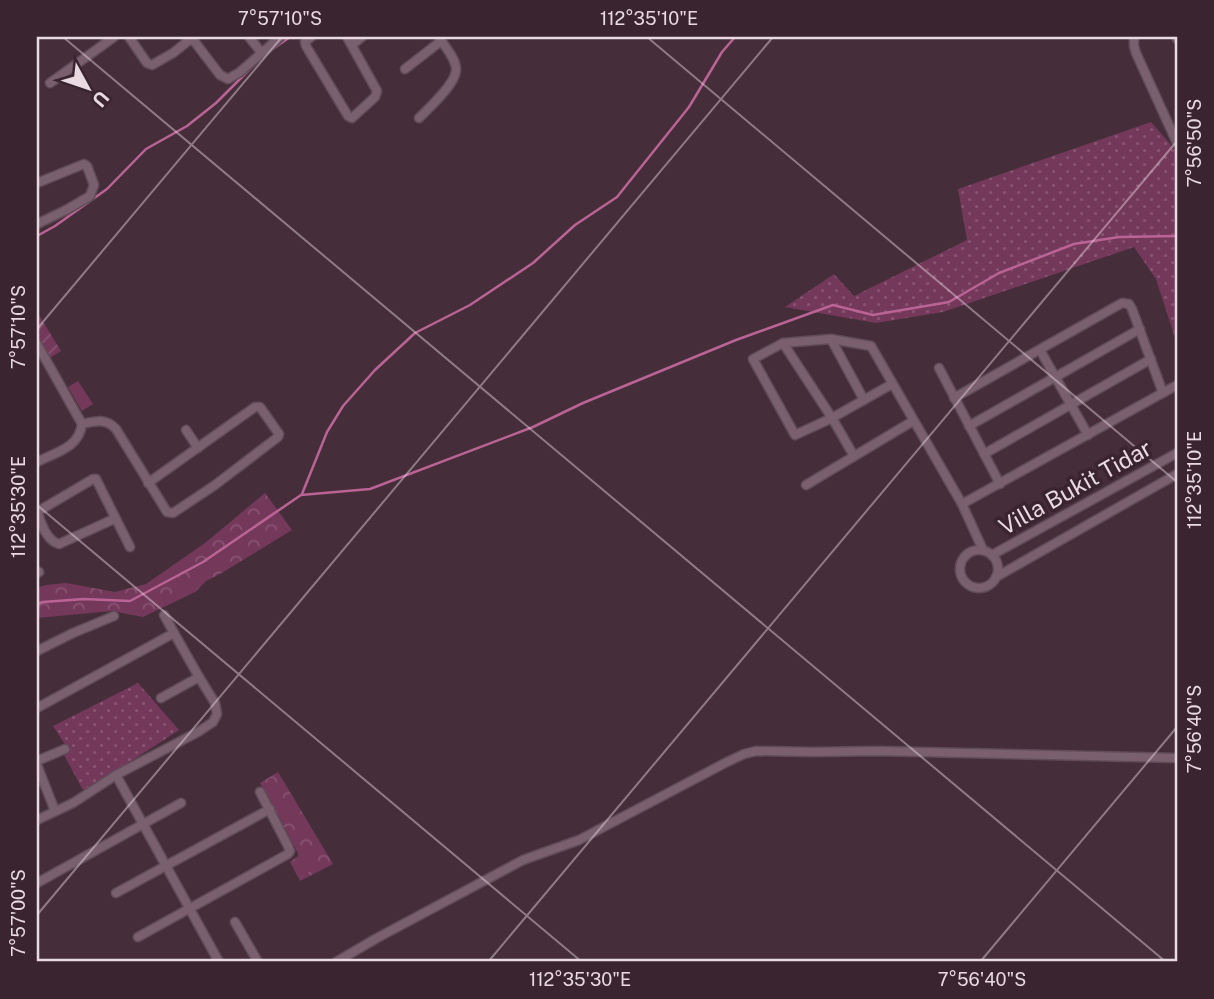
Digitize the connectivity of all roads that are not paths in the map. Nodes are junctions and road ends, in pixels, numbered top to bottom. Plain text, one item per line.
1 (114, 37) edge
2 (129, 37) edge
3 (249, 37) edge
4 (280, 37) edge
5 (311, 37) edge
6 (347, 37) edge
7 (362, 37) edge
8 (1134, 37) edge
9 (191, 38) edge
10 (440, 39) edge
11 (352, 45) junction
12 (261, 52) junction
13 (404, 69) dead end
14 (50, 83) dead end
15 (419, 118) dead end
16 (1175, 133) edge
17 (1177, 143) edge
18 (37, 183) edge
19 (37, 224) edge
20 (1140, 329) junction
21 (831, 339) junction
22 (782, 343) junction
23 (37, 344) edge
24 (1040, 350) junction
25 (1151, 359) junction
26 (939, 368) dead end
27 (1055, 376) junction
28 (892, 384) junction
29 (1177, 385) edge
30 (1163, 393) junction
31 (954, 398) junction
32 (864, 400) junction
33 (1071, 405) junction
34 (832, 418) junction
35 (913, 421) junction
36 (82, 424) junction
37 (969, 426) junction
38 (186, 430) dead end
39 (1088, 435) junction
40 (198, 448) junction
41 (1177, 453) edge
42 (984, 454) junction
43 (854, 456) junction
44 (37, 462) edge
45 (1177, 474) edge
46 (148, 483) junction
47 (1000, 484) junction
48 (806, 485) dead end
49 (962, 504) junction
50 (37, 511) edge
51 (114, 519) junction
52 (39, 526) edge
53 (130, 547) dead end
54 (983, 550) junction
55 (992, 555) junction
56 (996, 577) junction
57 (164, 615) dead end
58 (114, 616) dead end
59 (174, 633) junction
60 (37, 651) edge
61 (200, 677) junction
62 (161, 698) dead end
63 (37, 708) edge
64 (65, 749) dead end
65 (1177, 758) edge
66 (37, 763) edge
67 (116, 775) junction
68 (260, 792) dead end
69 (181, 803) dead end
70 (270, 809) junction
71 (55, 811) junction
72 (37, 820) edge
73 (143, 824) junction
74 (166, 865) junction
75 (37, 883) edge
76 (116, 894) dead end
77 (190, 908) junction
78 (235, 922) dead end
79 (138, 937) dead end
80 (219, 962) edge
81 (258, 962) edge
82 (336, 962) edge

1 - 14 street
2 - 9 street
3 - 12 street
4 - 12 street
5 - 11 street
6 - 11 street
7 - 11 street
8 - 16 street
9 - 12 street
10 - 13 street
10 - 15 street
16 - 17 street
18 - 19 street
20 - 24 street
20 - 25 street
20 - 27 street
21 - 22 street
21 - 28 street
21 - 32 street
22 - 34 street
22 - 34 street
23 - 36 street
24 - 27 street
24 - 31 street
25 - 30 street
25 - 33 street
26 - 31 street
27 - 33 street
27 - 37 street
28 - 32 street
28 - 35 street
29 - 30 street
30 - 39 street
31 - 37 street
32 - 34 street
33 - 39 street
33 - 42 street
34 - 43 street
35 - 43 street
35 - 49 street
36 - 44 street
36 - 46 street
37 - 42 street
38 - 40 street
39 - 47 street
40 - 46 street
40 - 46 street
41 - 55 street, Villa Bukit Tidar
42 - 47 street
43 - 48 street
45 - 56 street, Villa Bukit Tidar
47 - 49 street
49 - 54 street
50 - 51 street
50 - 52 street
51 - 52 street
51 - 53 street
54 - 55 street, Villa Bukit Tidar
54 - 56 street, Villa Bukit Tidar
55 - 56 street, Villa Bukit Tidar
57 - 59 street
58 - 60 street
59 - 61 street
59 - 63 street
61 - 62 street
61 - 67 street
64 - 66 street
65 - 82 street
66 - 71 street
67 - 71 street
67 - 73 street
68 - 70 street
69 - 73 street
70 - 74 street
70 - 77 street
71 - 72 street
73 - 74 street
73 - 75 street
74 - 76 street
74 - 77 street
77 - 79 street
77 - 80 street
78 - 81 street

